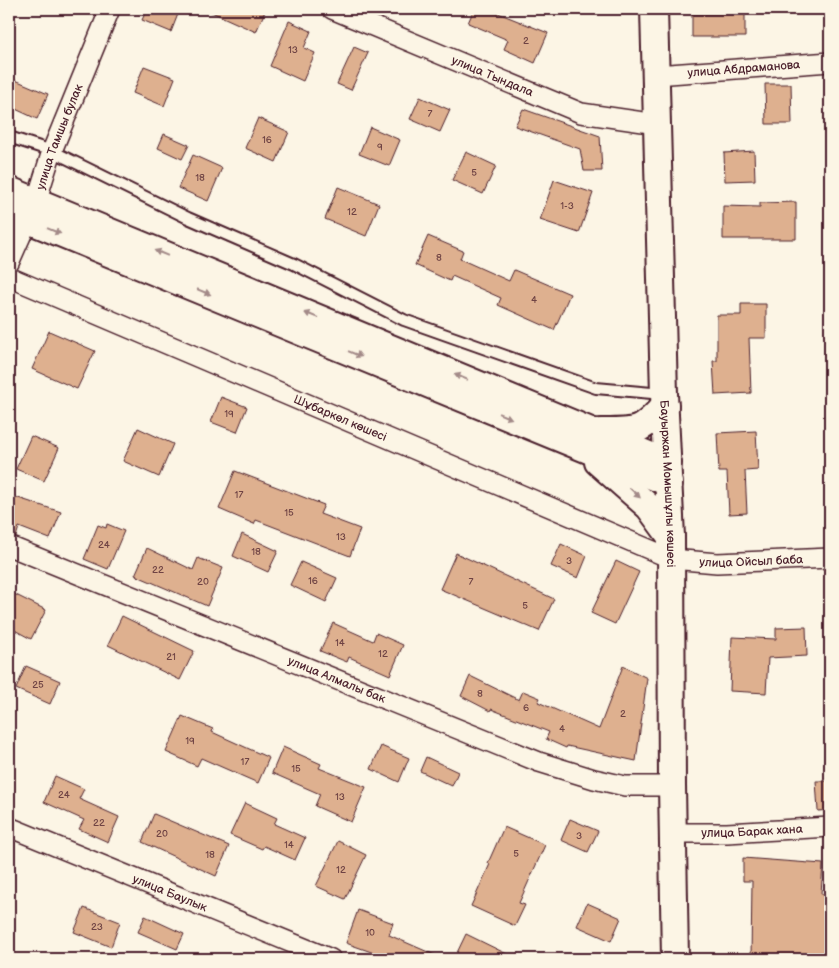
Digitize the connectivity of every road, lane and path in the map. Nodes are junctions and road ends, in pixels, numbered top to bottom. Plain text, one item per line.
1 (110, 9) edge
2 (332, 9) edge
3 (654, 9) edge
4 (830, 62) edge
5 (656, 75) junction
6 (657, 124) junction
7 (9, 137) edge
8 (52, 151) junction
9 (9, 190) edge
10 (24, 211) edge
11 (9, 263) edge
12 (9, 277) edge
13 (665, 400) junction
14 (594, 432) junction
15 (569, 442) junction
16 (669, 473) junction
17 (9, 546) edge
18 (672, 548) junction
19 (830, 558) edge
20 (672, 786) junction
21 (9, 827) edge
22 (830, 827) edge
23 (673, 833) junction
24 (331, 959) edge
25 (675, 959) edge

1 - 8 street, улица Тамшы булак
2 - 6 street, улица Тындала
3 - 5 street, Бауыржан Момышұлы көшесі
4 - 5 street, улица Абдраманова
5 - 6 street, Бауыржан Момышұлы көшесі
6 - 13 street, Бауыржан Момышұлы көшесі
7 - 8 lane
8 - 10 street, улица Тамшы булак
8 - 13 lane
9 - 10 street
10 - 11 street, улица Тамшы булак
14 -> 10 street
10 -> 15 street
12 - 18 street, Шұбаркөл көшесі
13 - 14 street
13 - 16 street, Бауыржан Момышұлы көшесі
14 - 16 street
15 - 16 street
15 -> 18 street
16 - 18 street, Бауыржан Момышұлы көшесі
17 - 20 street, улица Алмалы бак
18 - 19 street, улица Ойсыл баба
18 - 20 street, Бауыржан Момышұлы көшесі
20 - 23 street, Бауыржан Момышұлы көшесі
21 - 24 street, улица Баулык
22 - 23 street, улица Барак хана
23 - 25 street, Бауыржан Момышұлы көшесі

